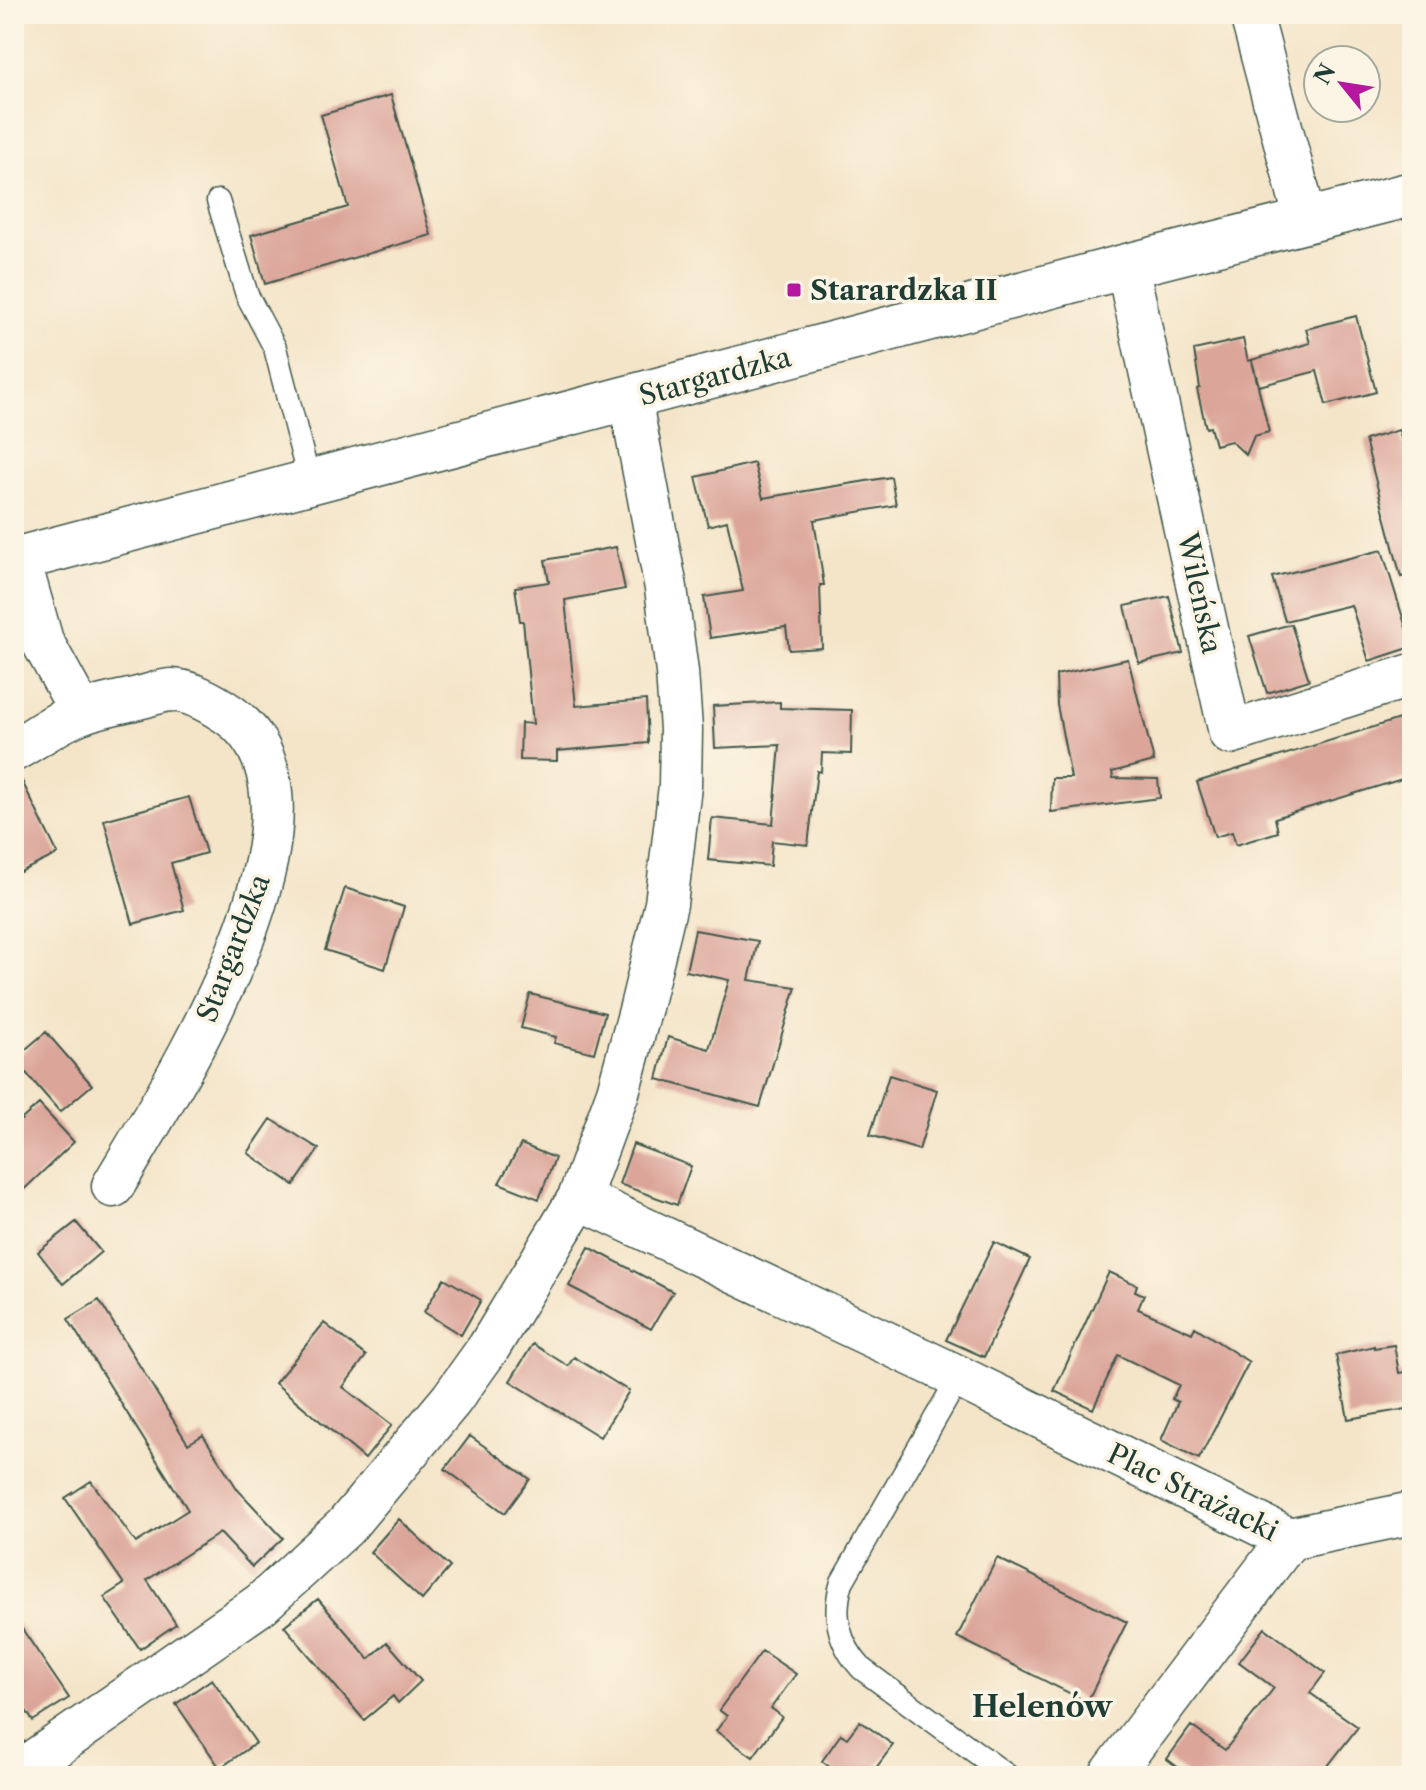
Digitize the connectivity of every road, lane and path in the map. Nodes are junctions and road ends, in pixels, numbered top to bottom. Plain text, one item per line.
1 (1251, 14) edge
2 (1412, 194) edge
3 (218, 201) dead end
4 (1306, 221) junction
5 (1127, 266) junction
6 (630, 398) junction
7 (310, 484) junction
8 (16, 560) edge
9 (1412, 675) edge
10 (81, 712) junction
11 (14, 750) edge
12 (113, 1186) dead end
13 (579, 1198) junction
14 (959, 1377) junction
15 (1412, 1513) edge
16 (1289, 1539) junction
17 (14, 1775) edge
18 (1008, 1776) edge
19 (1110, 1776) edge

1 - 4 street
2 - 4 street, Stargardzka
3 - 7 lane
4 - 5 street, Stargardzka
5 - 6 street, Stargardzka
5 - 9 street, Wileńska
6 - 7 street, Stargardzka
6 - 13 street
7 - 8 street, Stargardzka
8 - 10 street, Stargardzka
10 - 11 street, Stargardzka
10 - 12 street, Stargardzka
13 - 14 street, Plac Strażacki
13 - 17 street
14 - 16 street, Plac Strażacki
14 - 18 lane
15 - 16 street
16 - 19 street, Plac Strażacki

